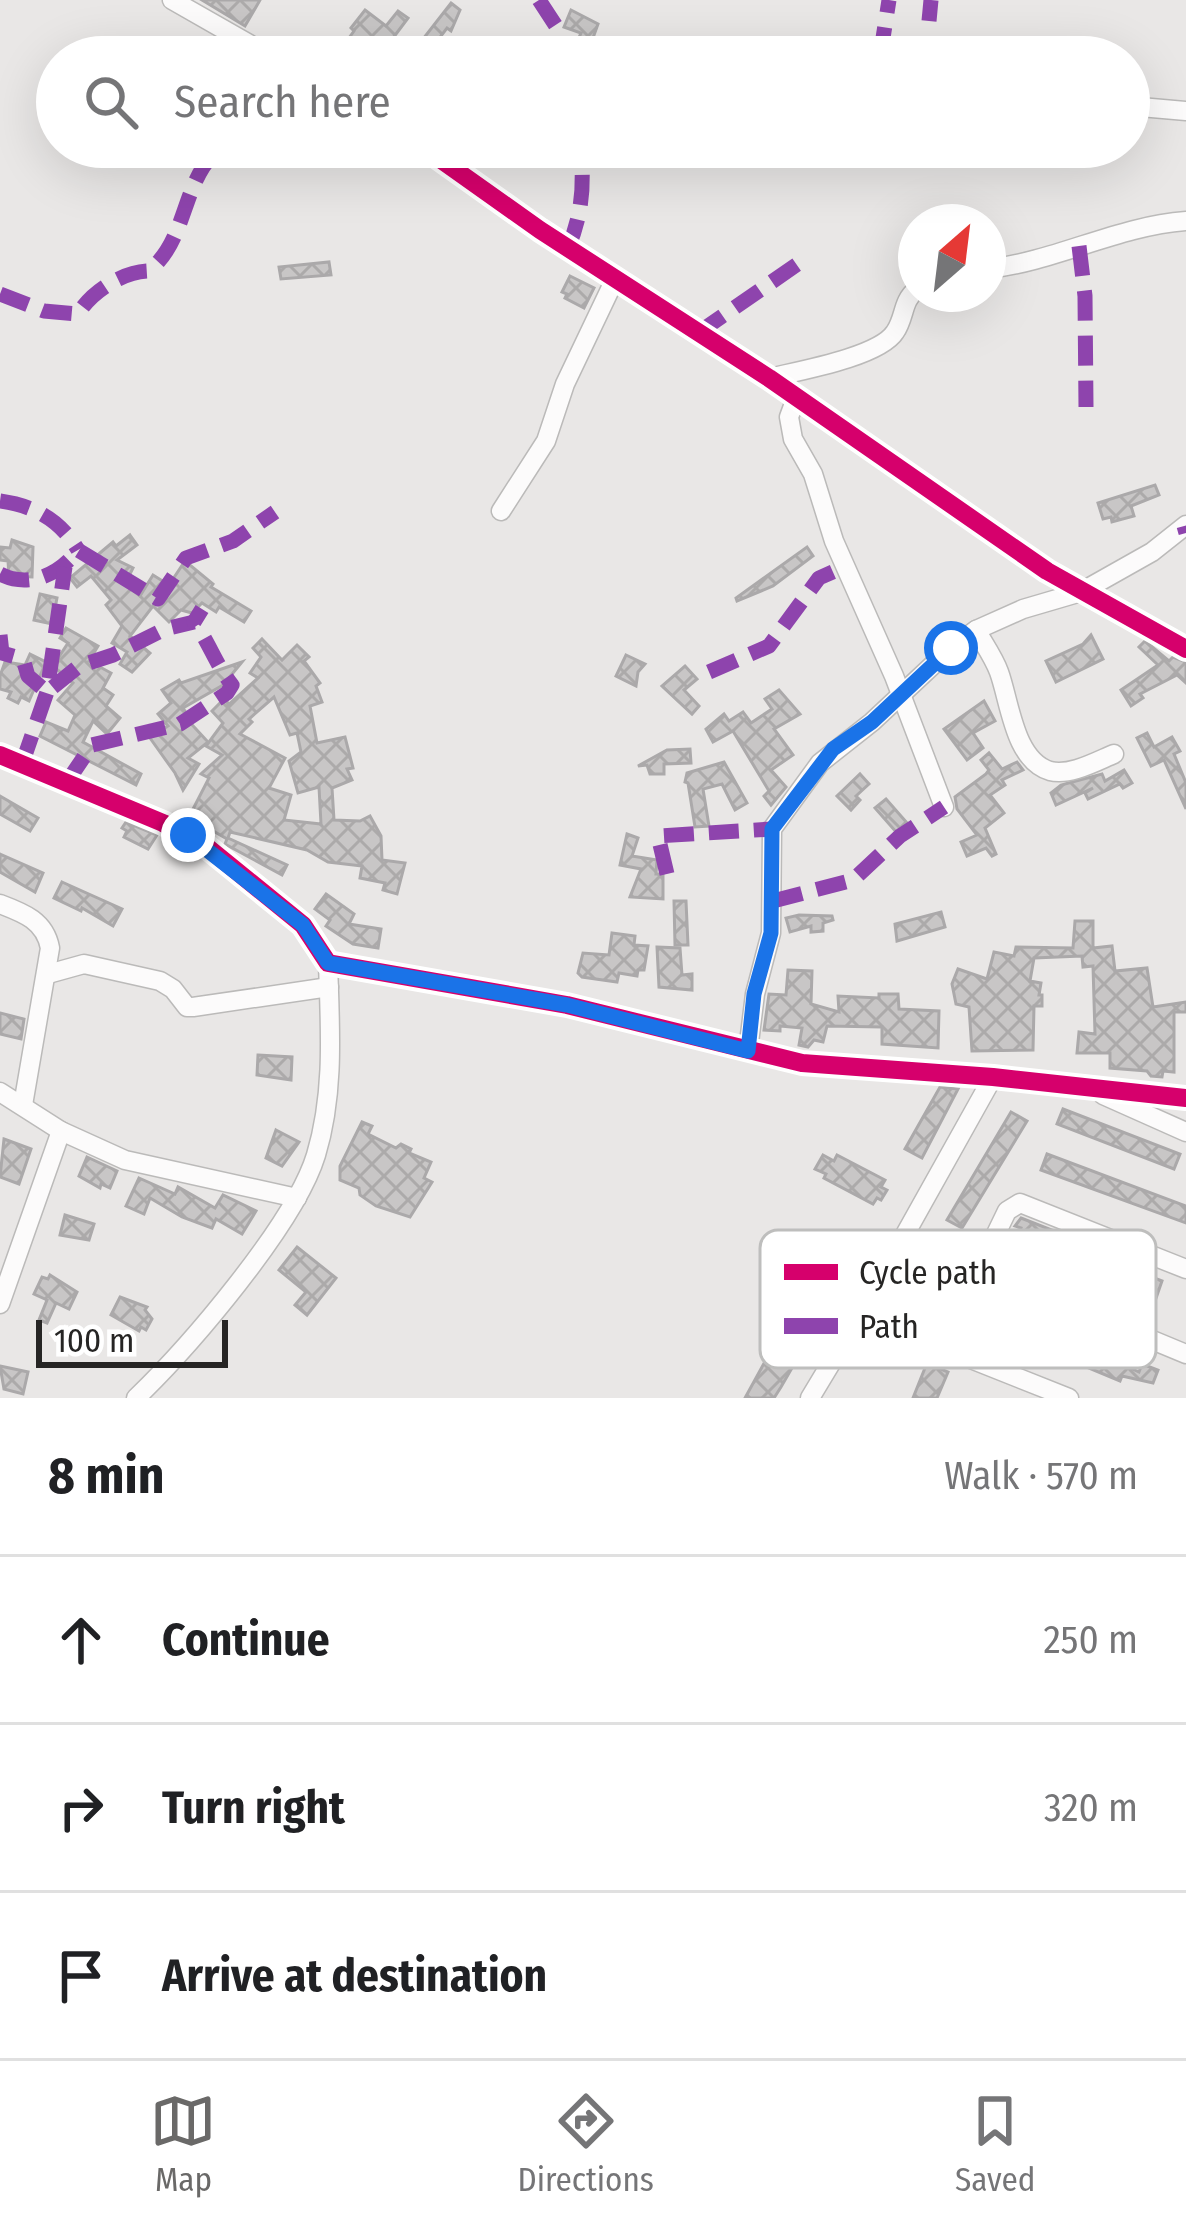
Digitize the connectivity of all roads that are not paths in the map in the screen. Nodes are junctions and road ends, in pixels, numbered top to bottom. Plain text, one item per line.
1 (172, 0) edge
2 (235, 36) edge
3 (1150, 108) edge
4 (1186, 111) edge
5 (454, 168) edge
6 (1186, 221) edge
7 (1006, 267) edge
8 (615, 279) junction
9 (903, 312) edge
10 (769, 378) junction
11 (796, 398) junction
12 (501, 511) dead end
13 (1186, 525) edge
14 (1081, 592) junction
15 (976, 630) junction
16 (1186, 649) edge
17 (902, 697) junction
18 (1114, 754) dead end
19 (0, 755) edge
20 (944, 807) dead end
21 (0, 904) edge
22 (328, 963) junction
23 (48, 974) junction
24 (329, 987) junction
25 (748, 1051) junction
26 (993, 1077) junction
27 (1087, 1088) junction
28 (0, 1092) edge
29 (1186, 1098) edge
30 (23, 1105) junction
31 (61, 1131) junction
32 (1186, 1132) edge
33 (297, 1198) junction
34 (908, 1230) edge
35 (997, 1230) edge
36 (1088, 1230) edge
37 (1156, 1257) edge
38 (1186, 1269) edge
39 (0, 1304) edge
40 (1156, 1342) edge
41 (1186, 1354) edge
42 (828, 1368) edge
43 (993, 1368) edge
44 (136, 1398) edge
45 (810, 1398) edge
46 (1069, 1398) edge

1 - 2 street
3 - 4 street
5 - 8 street
6 - 7 street
8 - 10 street
8 - 12 street
9 - 10 street
10 - 11 street
11 - 14 street
11 - 17 street
13 - 14 street
14 - 15 street
14 - 16 street
15 - 17 street
15 - 18 street
17 - 20 street
17 - 25 street
19 - 22 street
21 - 23 street
22 - 24 street
22 - 25 street
23 - 24 street
23 - 30 street
24 - 33 street
25 - 26 street
26 - 27 street
26 - 34 street
27 - 29 street
27 - 32 street
28 - 30 street
30 - 31 street
31 - 33 street
31 - 39 street
33 - 44 street
35 - 36 street
37 - 38 street
40 - 41 street
42 - 45 street
43 - 46 street

